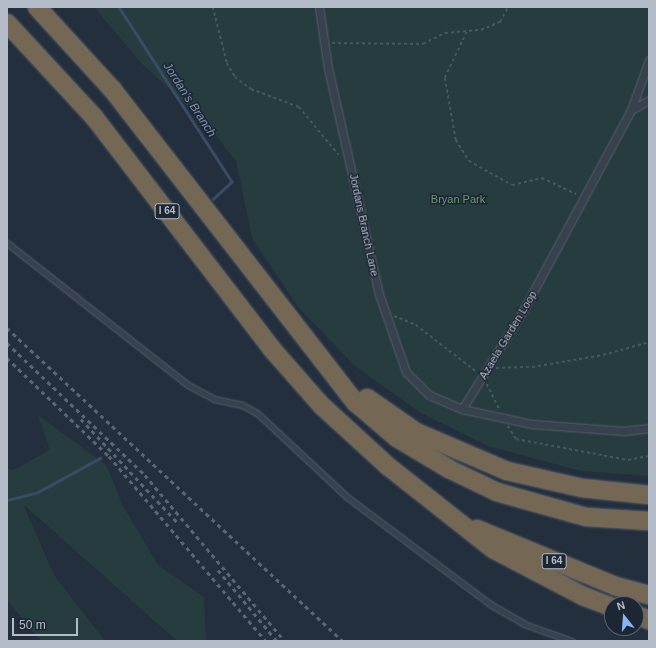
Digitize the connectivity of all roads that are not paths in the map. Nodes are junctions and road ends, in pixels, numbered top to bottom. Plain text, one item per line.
1 (37, 7) edge
2 (320, 7) edge
3 (7, 23) edge
4 (649, 60) edge
5 (649, 100) edge
6 (631, 110) junction
7 (7, 243) edge
8 (316, 354) junction
9 (462, 409) junction
10 (649, 428) edge
11 (649, 485) edge
12 (582, 488) junction
13 (649, 495) edge
14 (649, 521) edge
15 (460, 522) junction
16 (649, 595) edge
17 (604, 603) edge
18 (572, 641) edge

1 - 8 highway, I 64
2 - 9 street, Jordans Branch Lane
3 - 15 highway, I 64
4 - 6 street, Azaela Garden Loop
5 - 6 street
6 - 9 street, Azaela Garden Loop
7 - 18 lane
8 - 12 highway, I 64
8 - 14 highway
9 - 10 street
11 - 12 highway
12 - 13 highway, I 64
15 - 16 highway, I 64
15 - 17 highway

